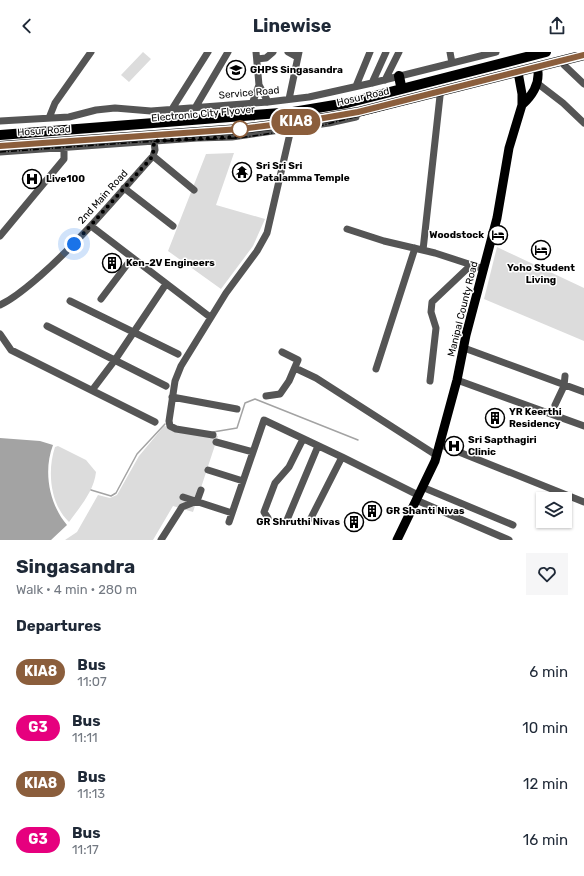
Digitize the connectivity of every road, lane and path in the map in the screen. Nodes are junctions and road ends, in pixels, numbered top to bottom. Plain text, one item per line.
1 (91, 52) edge
2 (208, 52) edge
3 (228, 52) edge
4 (272, 52) edge
5 (288, 52) edge
6 (370, 52) edge
7 (386, 52) edge
8 (399, 52) edge
9 (450, 52) edge
10 (496, 52) edge
11 (534, 52) edge
12 (546, 52) edge
13 (569, 52) edge
14 (298, 55) edge
15 (584, 55) edge
16 (257, 56) edge
17 (584, 60) edge
18 (452, 63) junction
19 (564, 65) junction
20 (538, 72) junction
21 (519, 74) junction
22 (385, 80) junction
23 (400, 81) junction
24 (372, 83) junction
25 (537, 83) junction
26 (584, 84) edge
27 (259, 85) junction
28 (356, 86) junction
29 (440, 96) junction
30 (289, 100) junction
31 (268, 102) junction
32 (252, 104) junction
33 (522, 104) junction
34 (195, 108) junction
35 (172, 109) junction
36 (49, 118) junction
37 (0, 121) edge
38 (584, 123) edge
39 (291, 129) junction
40 (0, 131) edge
41 (0, 135) edge
42 (154, 141) junction
43 (0, 142) edge
44 (0, 146) edge
45 (64, 147) junction
46 (0, 152) edge
47 (153, 156) junction
48 (124, 188) junction
49 (194, 190) dead end
50 (91, 226) junction
51 (173, 226) dead end
52 (347, 229) dead end
53 (0, 236) edge
54 (415, 248) junction
55 (423, 250) junction
56 (132, 258) junction
57 (471, 265) junction
58 (484, 270) junction
59 (166, 284) junction
60 (101, 299) dead end
61 (70, 301) dead end
62 (0, 305) edge
63 (210, 317) junction
64 (47, 326) dead end
65 (134, 333) junction
66 (0, 334) edge
67 (464, 348) junction
68 (282, 352) dead end
69 (178, 354) dead end
70 (115, 360) junction
71 (294, 368) junction
72 (376, 369) dead end
73 (565, 376) dead end
74 (457, 380) junction
75 (430, 381) dead end
76 (166, 386) dead end
77 (564, 386) junction
78 (93, 389) junction
79 (584, 392) edge
80 (266, 396) dead end
81 (172, 397) junction
82 (555, 405) dead end
83 (237, 409) dead end
84 (155, 422) dead end
85 (584, 426) edge
86 (303, 439) junction
87 (439, 444) junction
88 (318, 446) junction
89 (253, 452) junction
90 (436, 455) junction
91 (342, 458) junction
92 (208, 470) dead end
93 (243, 481) junction
94 (201, 490) dead end
95 (418, 494) junction
96 (183, 497) dead end
97 (197, 501) junction
98 (584, 502) edge
99 (232, 513) junction
100 (268, 518) dead end
101 (311, 518) dead end
102 (287, 520) dead end
103 (229, 522) dead end
104 (513, 525) dead end
105 (160, 540) edge
106 (397, 540) edge
107 (509, 540) edge

1 - 36 street
2 - 35 street
3 - 34 street
4 - 16 street
5 - 14 street
6 - 28 street
7 - 24 street
8 - 22 street
9 - 18 street
10 - 18 street, Service Road
11 - 23 highway, Hosur Road
12 - 41 highway, Electronic City Flyover
13 - 43 highway, Electronic City Flyover
14 - 30 street
15 - 21 highway, Hosur Road
16 - 27 street
17 - 19 street
18 - 23 street, Service Road
19 - 20 street
19 - 26 street
20 - 21 street
20 - 25 main road
21 - 29 street
21 - 33 main road, Manipal County Road
21 - 44 highway, Hosur Road
22 - 23 street, Service Road
22 - 24 street, Service Road
23 - 40 highway, Hosur Road
24 - 28 street, Service Road
25 - 33 main road
25 - 38 street
27 - 31 street
27 - 32 street
28 - 30 street, Service Road
29 - 39 street
29 - 55 street
30 - 31 street, Service Road
31 - 32 street, Service Road
32 - 34 street, Service Road
33 - 58 main road, Manipal County Road
34 - 35 street, Service Road
35 - 36 street, Service Road
36 - 37 street, Service Road
39 - 42 street
39 - 63 street
42 - 45 street
42 - 47 street
45 - 46 street
45 - 53 street
47 - 48 street, 2nd Main Road
47 - 49 street
48 - 50 street, 2nd Main Road
48 - 51 street
50 - 56 street
50 - 62 street, 2nd Main Road
52 - 54 street
54 - 55 street
54 - 72 street
55 - 57 street
56 - 59 street
56 - 60 street
57 - 58 street
57 - 75 street
58 - 67 main road, Manipal County Road
59 - 63 street
59 - 65 street
61 - 65 street
63 - 81 street
64 - 70 street
65 - 69 street
65 - 70 street
66 - 78 street
67 - 74 main road, Manipal County Road
67 - 77 street
68 - 71 street
70 - 76 street
70 - 78 street
71 - 80 street
71 - 90 street
73 - 77 street
74 - 85 street
74 - 87 main road, Manipal County Road
77 - 79 street
77 - 82 street
78 - 84 street
81 - 83 street
81 - 89 street
86 - 88 street
86 - 89 street
86 - 100 street
87 - 90 main road, Manipal County Road
87 - 98 street
88 - 91 street
88 - 102 street
89 - 93 street
90 - 95 main road, Manipal County Road
91 - 95 street
91 - 101 street
92 - 93 street
93 - 99 street
94 - 97 street
95 - 104 street
95 - 106 main road, Manipal County Road
95 - 107 street
96 - 97 street
97 - 99 street
97 - 105 street
99 - 103 street

